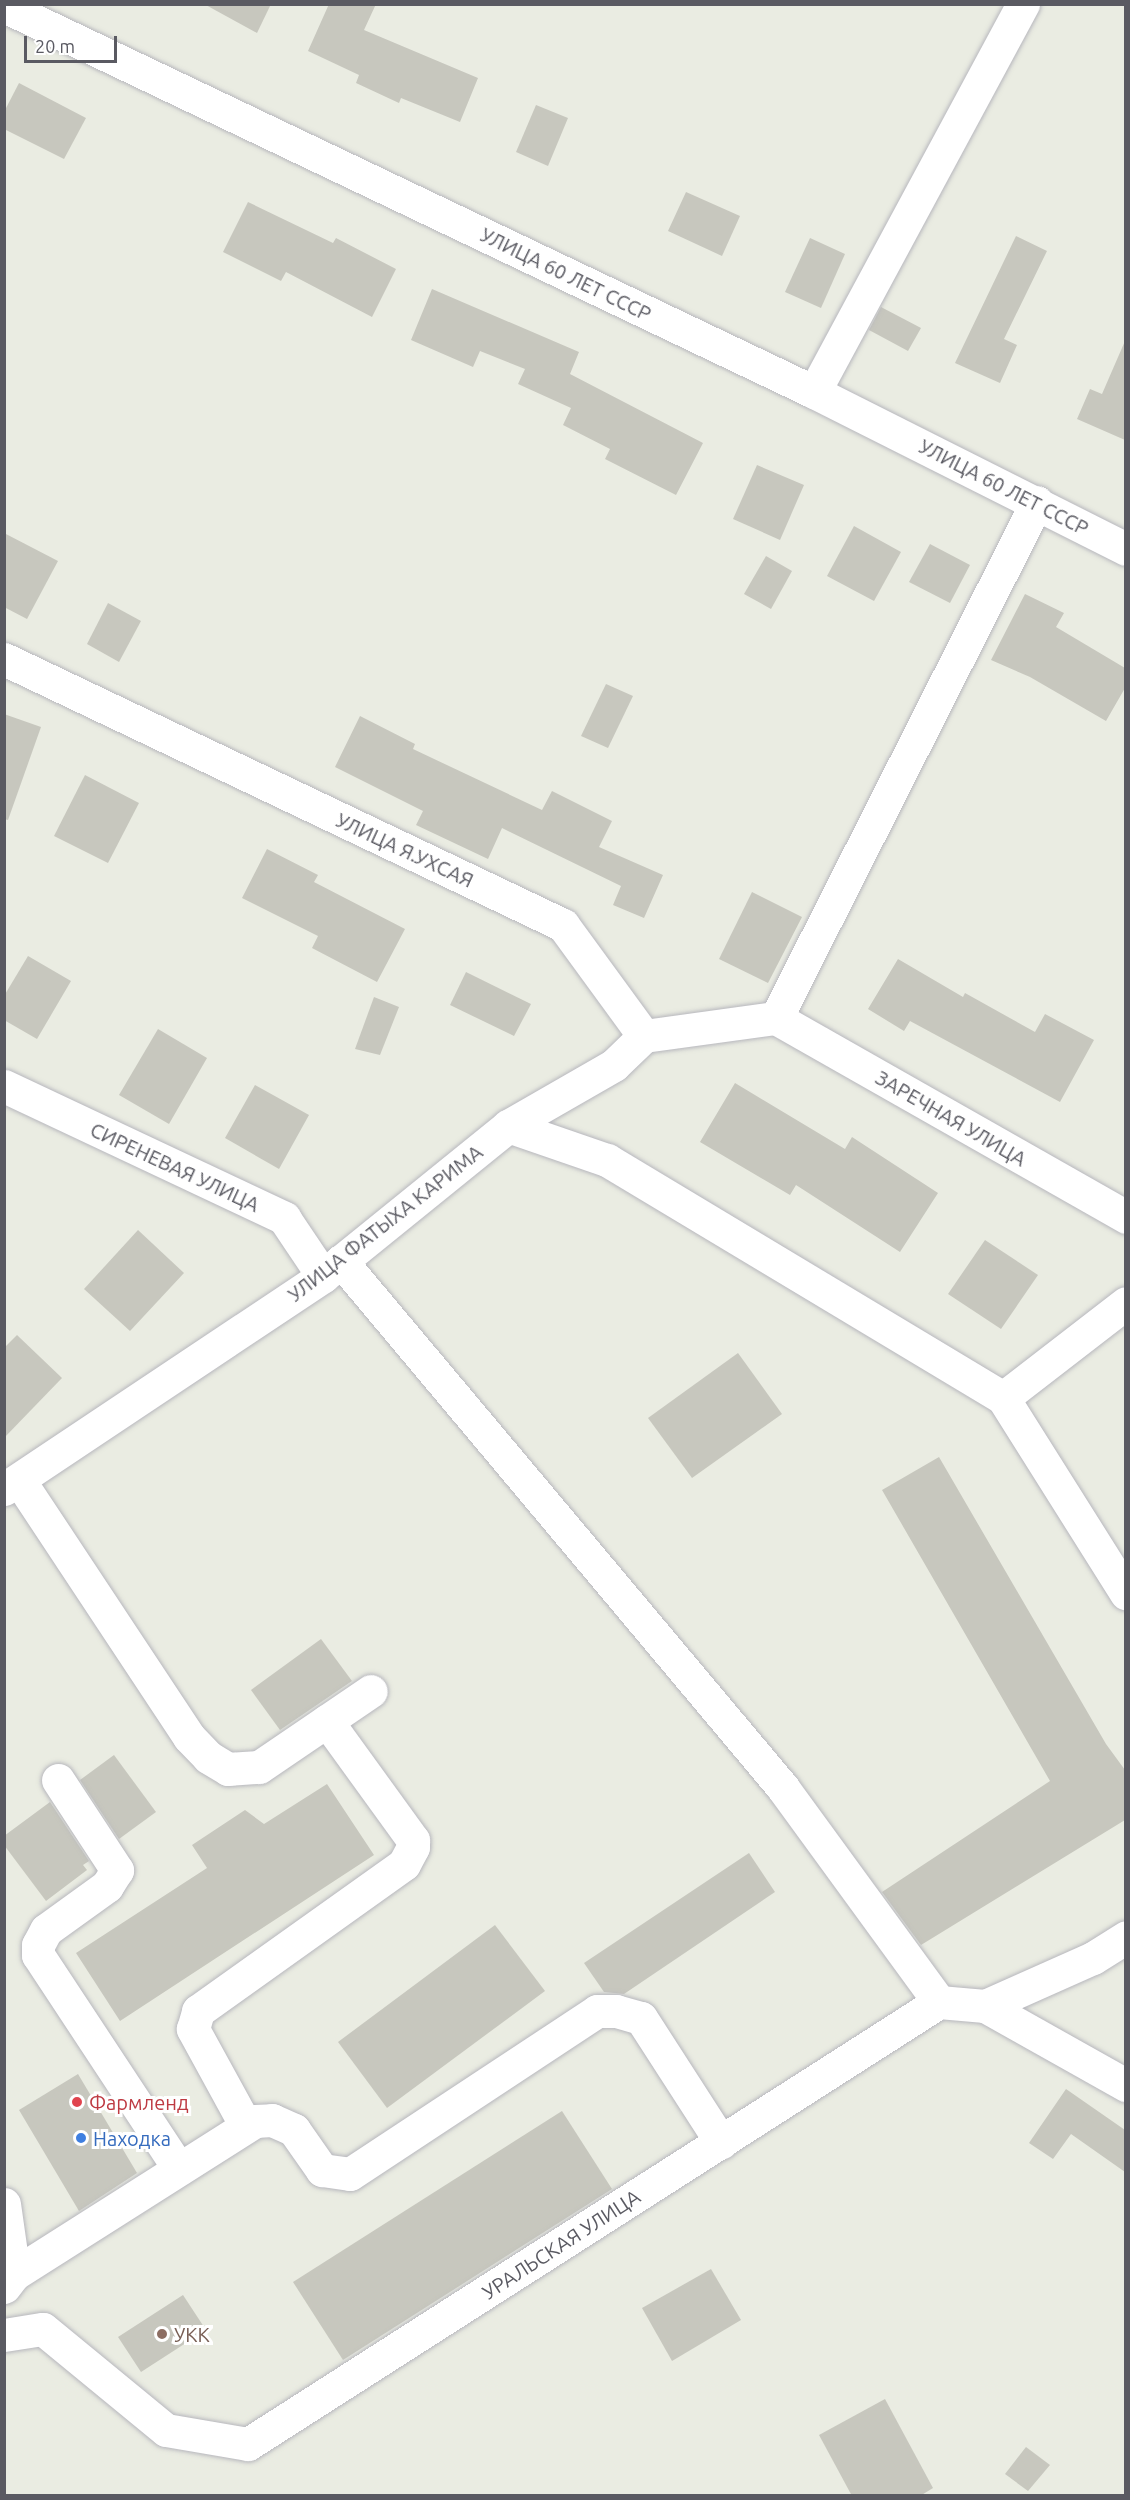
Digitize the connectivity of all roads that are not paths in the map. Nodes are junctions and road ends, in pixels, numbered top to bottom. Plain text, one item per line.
1 (1023, 4) edge
2 (4, 6) edge
3 (814, 392) junction
4 (1036, 502) junction
5 (1125, 549) edge
6 (4, 659) edge
7 (776, 1018) junction
8 (644, 1036) junction
9 (4, 1086) edge
10 (508, 1126) junction
11 (1125, 1218) edge
12 (332, 1268) junction
13 (1125, 1303) edge
14 (1003, 1398) junction
15 (12, 1485) edge
16 (1125, 1593) edge
17 (371, 1691) dead end
18 (327, 1721) junction
19 (58, 1780) dead end
20 (1125, 1936) edge
21 (939, 2002) junction
22 (985, 2006) junction
23 (1125, 2085) edge
24 (246, 2126) junction
25 (721, 2142) junction
26 (179, 2169) junction
27 (4, 2204) edge
28 (9, 2281) edge
29 (4, 2335) edge

1 - 3 street
2 - 3 street, УЛИЦА 60 ЛЕТ СССР
3 - 4 street, УЛИЦА 60 ЛЕТ СССР
4 - 5 street, УЛИЦА 60 ЛЕТ СССР
4 - 7 street
6 - 8 street, УЛИЦА Я.УХСАЯ
7 - 8 street
7 - 11 street, ЗАРЕЧНАЯ УЛИЦА
8 - 10 street, УЛИЦА ФАТЫХА КАРИМА
9 - 12 street, СИРЕНЕВАЯ УЛИЦА
10 - 12 street, УЛИЦА ФАТЫХА КАРИМА
10 - 14 street
12 - 15 street, УЛИЦА ФАТЫХА КАРИМА
12 - 21 street, СИРЕНЕВАЯ УЛИЦА
13 - 14 street
14 - 16 street
15 - 18 street
17 - 18 street
18 - 24 street
19 - 26 street
20 - 22 street
21 - 22 street
21 - 25 street, УРАЛЬСКАЯ УЛИЦА
22 - 23 street
24 - 25 street
24 - 26 street
25 - 29 street, УРАЛЬСКАЯ УЛИЦА
26 - 28 street
27 - 28 street

